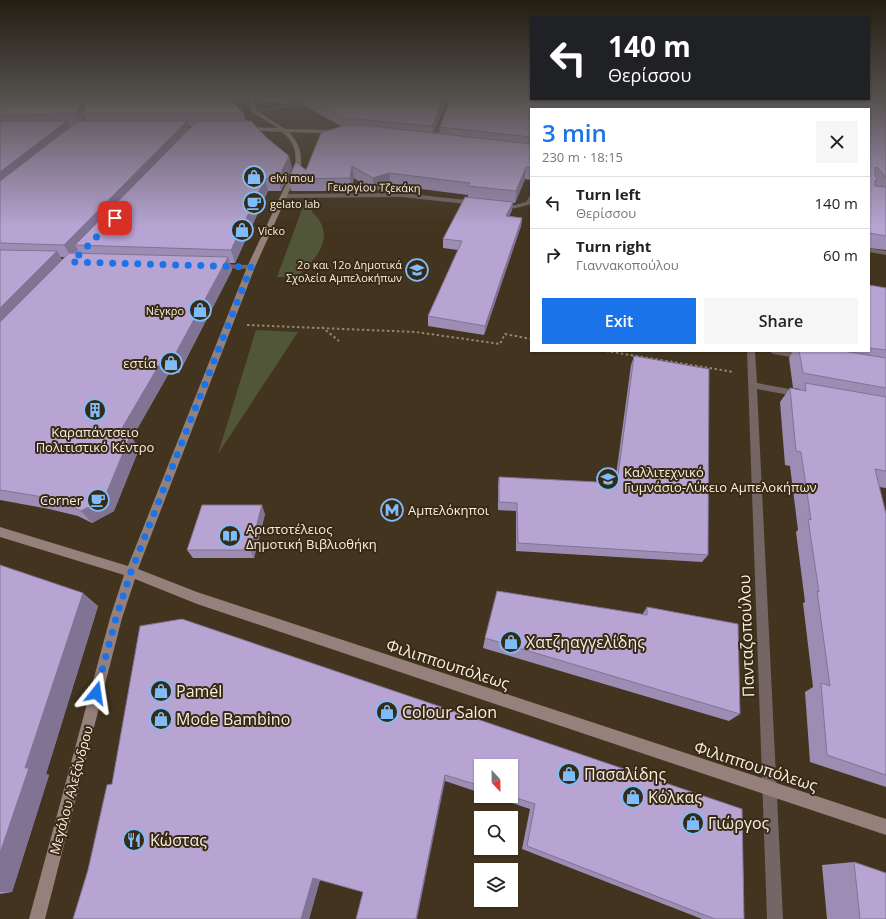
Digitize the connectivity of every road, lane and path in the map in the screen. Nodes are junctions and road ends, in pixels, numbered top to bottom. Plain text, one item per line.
1 (294, 141) edge
2 (434, 141) edge
3 (441, 142) edge
4 (283, 196) junction
5 (530, 200) edge
6 (479, 204) edge
7 (494, 205) edge
8 (870, 250) edge
9 (886, 253) edge
10 (212, 266) edge
11 (251, 267) junction
12 (229, 325) junction
13 (321, 327) junction
14 (530, 339) edge
15 (339, 341) dead end
16 (611, 352) edge
17 (751, 352) edge
18 (779, 352) edge
19 (810, 357) edge
20 (752, 380) junction
21 (807, 395) edge
22 (0, 532) edge
23 (131, 572) junction
24 (769, 788) junction
25 (886, 827) edge
26 (37, 919) edge
27 (775, 919) edge

1 - 4 main road, Μεγάλου Αλεξάνδρου
2 - 3 main road
4 - 6 street, Γεωργίου Τζεκάκη
4 - 11 main road, Μεγάλου Αλεξάνδρου
5 - 7 street
8 - 9 street
10 - 11 street
11 - 12 main road, Μεγάλου Αλεξάνδρου
12 - 13 path
12 - 23 main road, Μεγάλου Αλεξάνδρου
13 - 14 path
13 - 15 path
16 - 20 path
17 - 20 street, Πανταζοπούλου
18 - 19 street
20 - 21 street
20 - 24 street, Πανταζοπούλου
22 - 23 main road, Φιλιππουπόλεως
23 - 24 main road, Φιλιππουπόλεως
23 - 26 main road, Μεγάλου Αλεξάνδρου
24 - 25 main road, Φιλιππουπόλεως
24 - 27 street, Πανταζοπούλου

